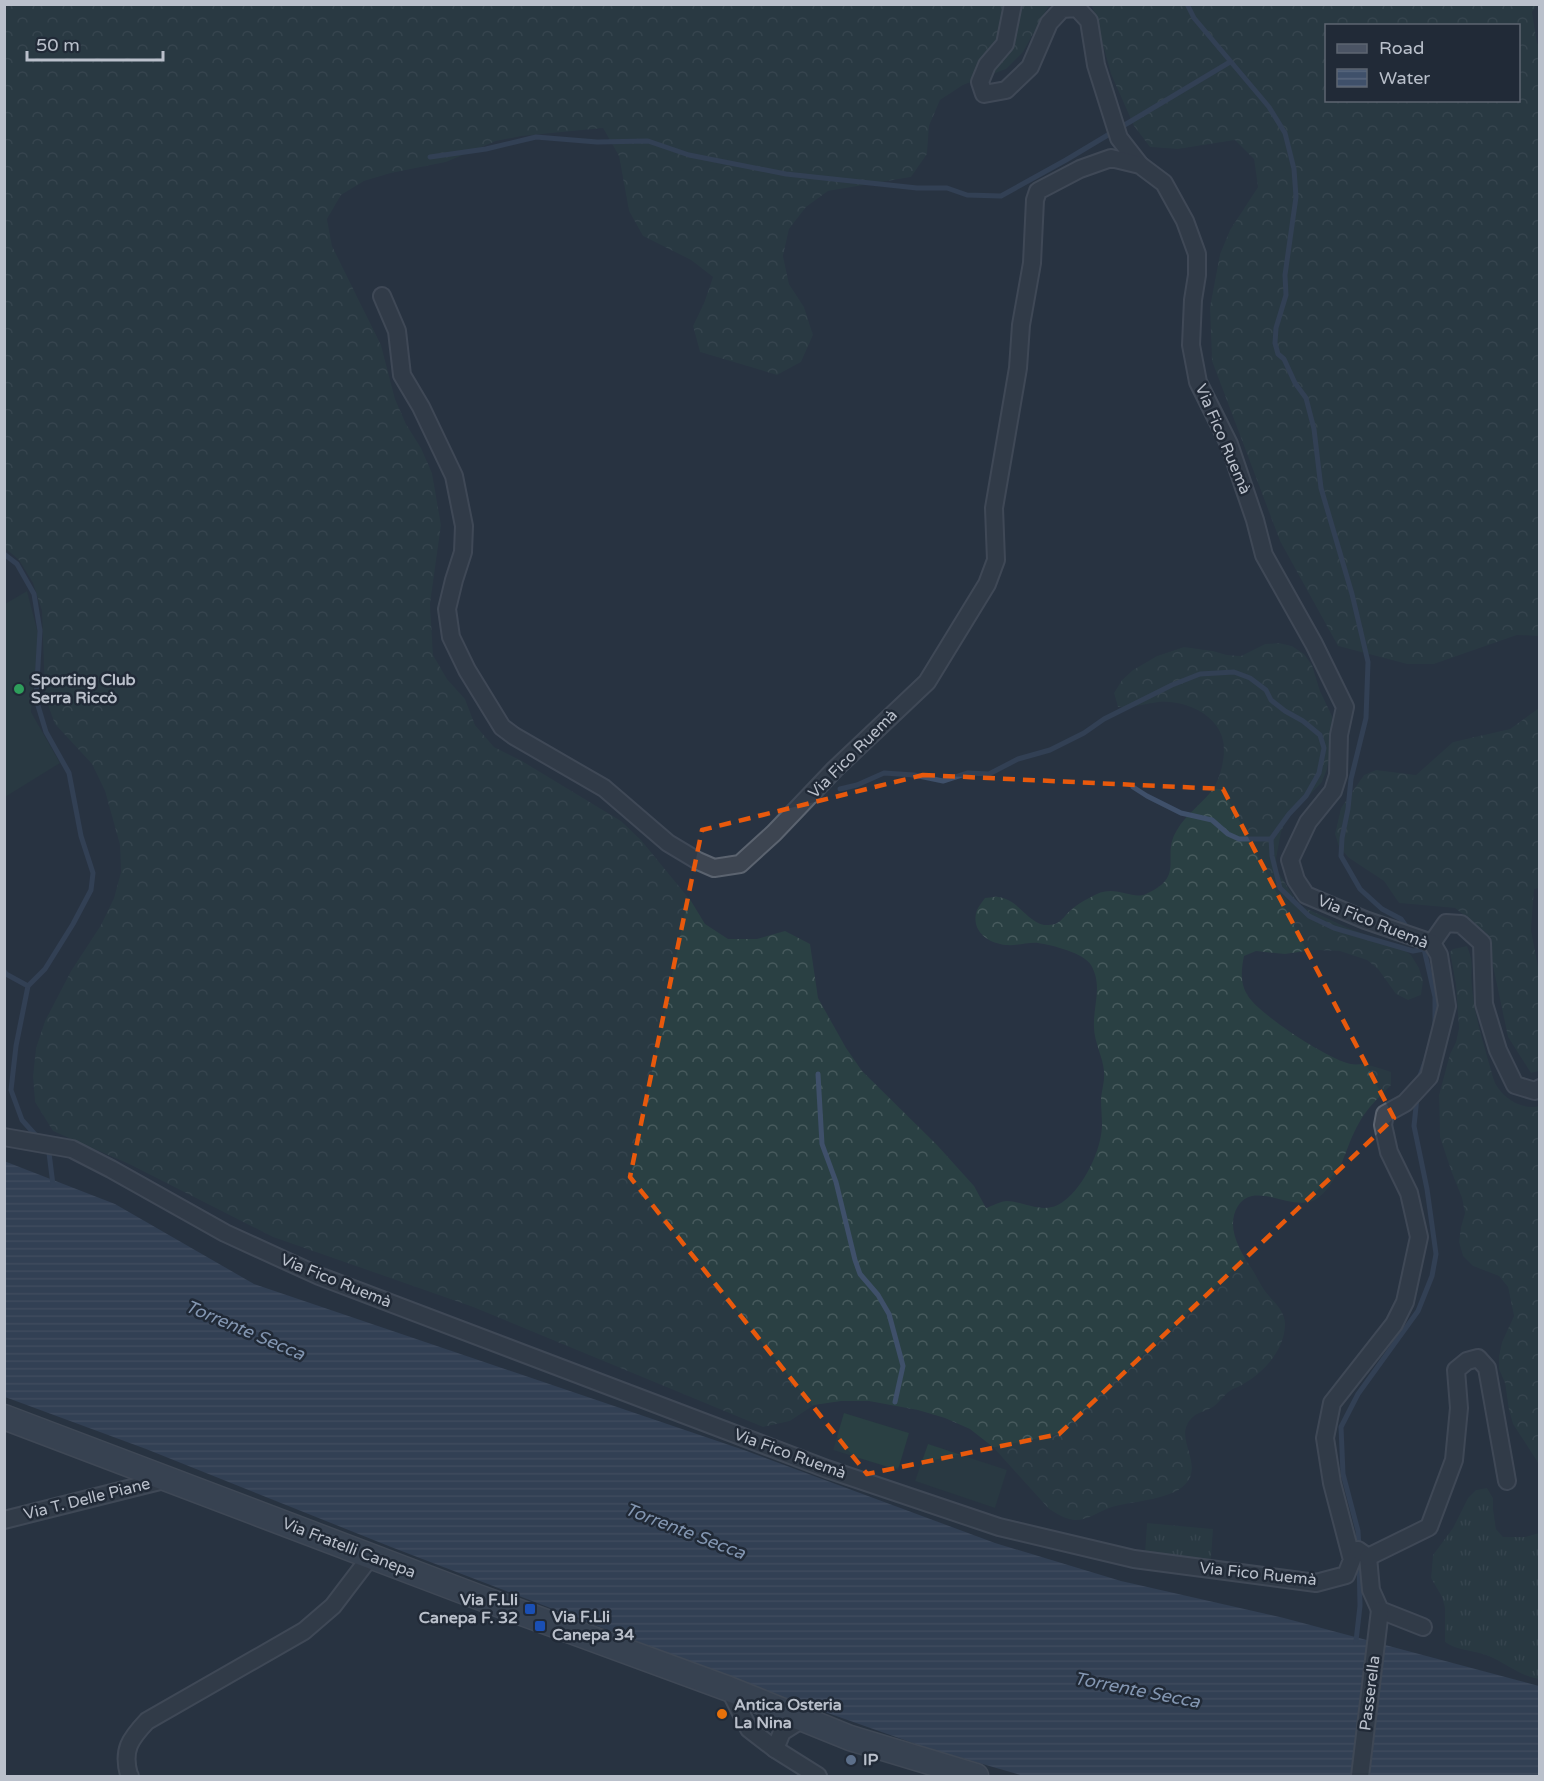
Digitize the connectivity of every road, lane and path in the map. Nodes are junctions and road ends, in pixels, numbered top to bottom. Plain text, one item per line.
1 (1013, 4) edge
2 (1140, 165) junction
3 (382, 296) dead end
4 (1432, 943) junction
5 (1539, 1088) edge
6 (4, 1137) edge
7 (4, 1417) edge
8 (169, 1479) junction
9 (1507, 1480) dead end
10 (4, 1520) edge
11 (1347, 1543) junction
12 (371, 1556) junction
13 (1368, 1557) junction
14 (1380, 1610) junction
15 (1423, 1627) dead end
16 (729, 1689) junction
17 (801, 1720) junction
18 (775, 1749) junction
19 (130, 1776) edge
20 (818, 1776) edge
21 (976, 1776) edge
22 (1360, 1776) edge

1 - 2 street
2 - 3 street, Via Fico Ruemà
2 - 4 street, Via Fico Ruemà
4 - 5 street
4 - 11 street, Via Fico Ruemà
6 - 11 street, Via Fico Ruemà
7 - 8 main road, Via Fratelli Canepa
8 - 10 street, Via T. Delle Piane
8 - 12 main road, Via Fratelli Canepa
9 - 13 street
11 - 13 street
12 - 16 main road, Via Fratelli Canepa
12 - 19 street
13 - 14 street
14 - 15 street
14 - 22 street, Passerella
16 - 17 main road, Via Fratelli Canepa
16 - 18 street
17 - 18 street
17 - 21 main road, Via Fratelli Canepa
18 - 20 street

